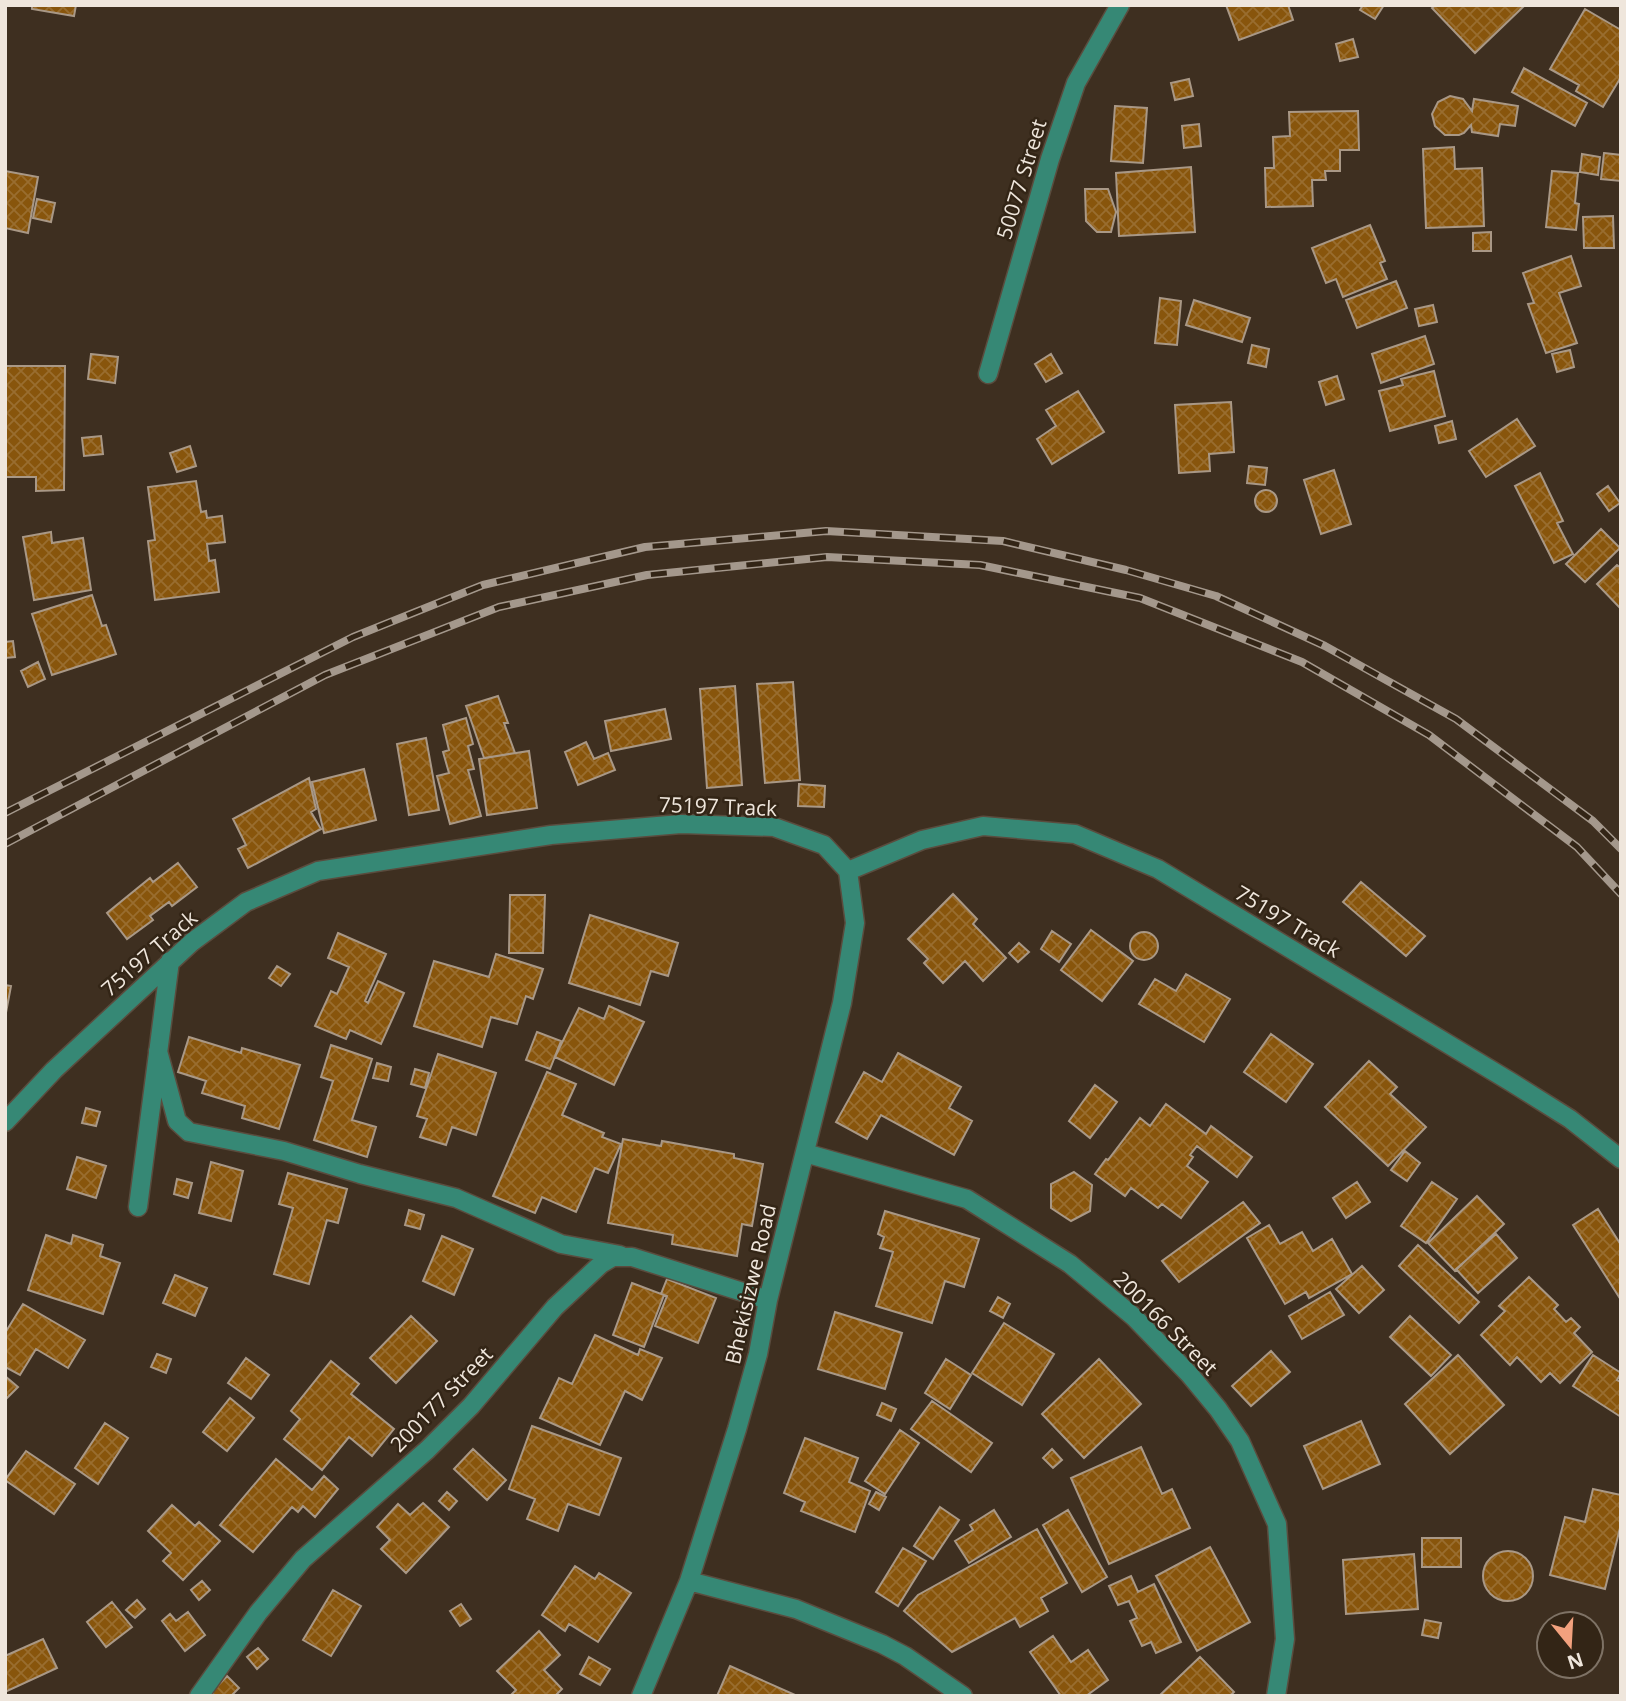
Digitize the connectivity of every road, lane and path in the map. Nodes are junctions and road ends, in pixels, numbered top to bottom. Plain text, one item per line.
1 (1120, 5) edge
2 (988, 374) dead end
3 (848, 871) junction
4 (170, 961) junction
5 (158, 1051) junction
6 (5, 1122) edge
7 (805, 1153) junction
8 (1621, 1158) edge
9 (138, 1207) dead end
10 (632, 1257) junction
11 (768, 1300) junction
12 (689, 1581) junction
13 (199, 1696) edge
14 (641, 1696) edge
15 (964, 1696) edge
16 (1276, 1696) edge

1 - 2 street, 50077 Street
3 - 4 street, 75197 Track
3 - 7 street, Bhekisizwe Road
3 - 8 street, 75197 Track
4 - 5 street
4 - 6 street, 75197 Track
5 - 9 street
5 - 10 street
7 - 11 street, Bhekisizwe Road
7 - 16 street, 200166 Street
10 - 11 street
10 - 13 street, 200177 Street
11 - 12 street, Bhekisizwe Road
12 - 14 street, Bhekisizwe Road
12 - 15 street

